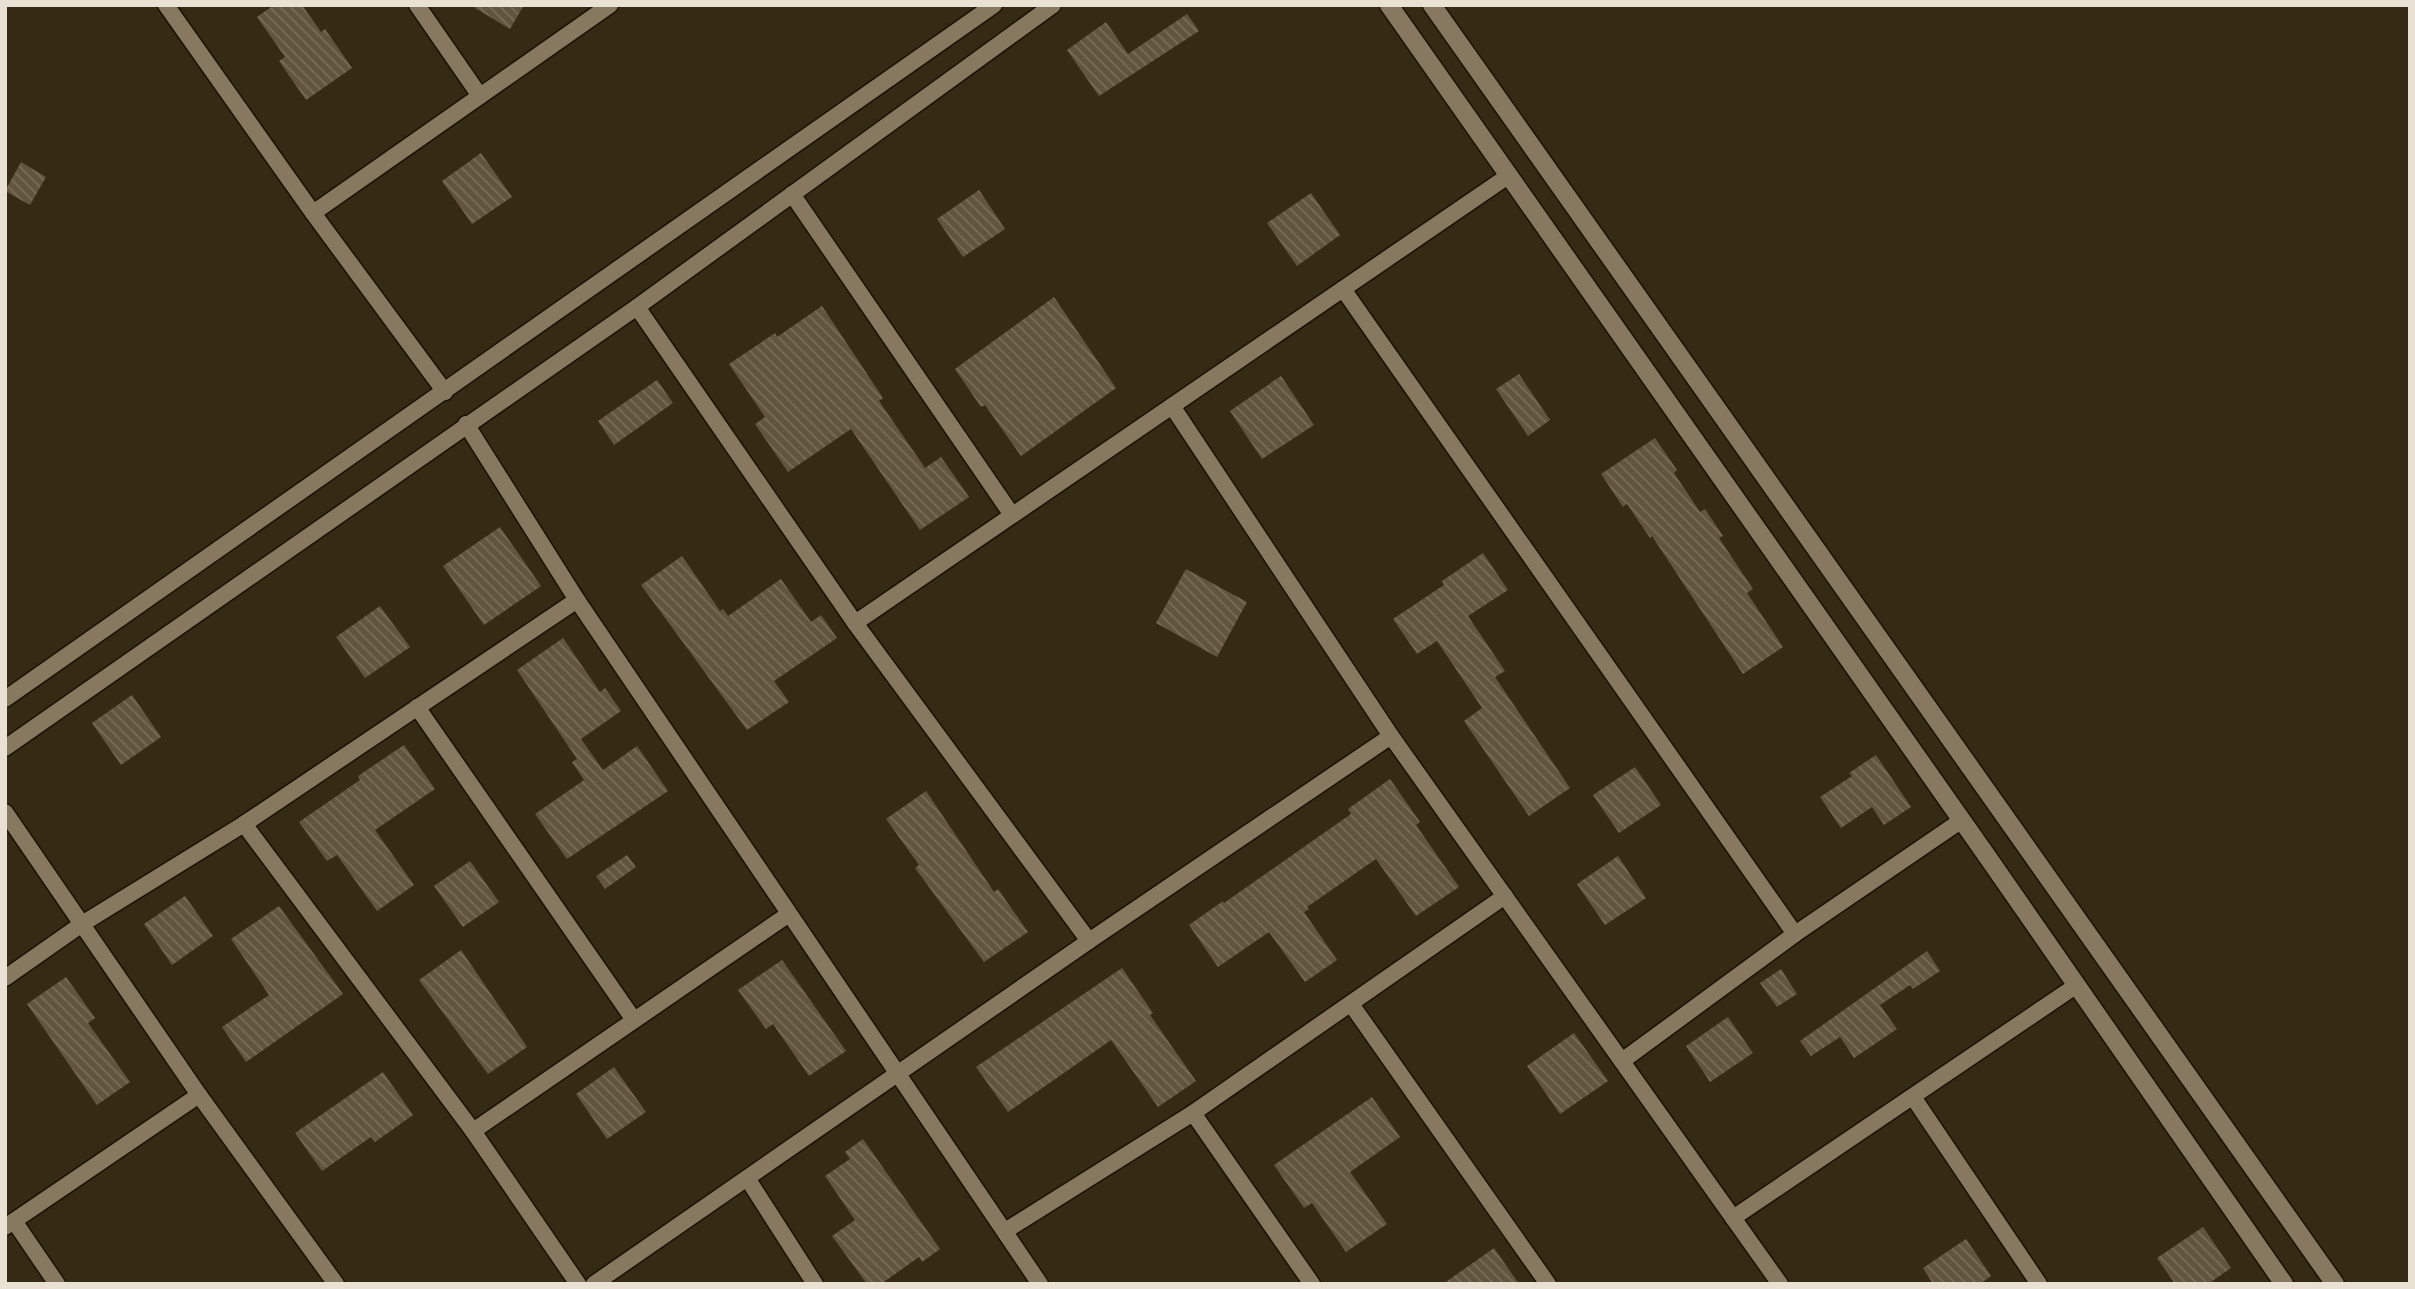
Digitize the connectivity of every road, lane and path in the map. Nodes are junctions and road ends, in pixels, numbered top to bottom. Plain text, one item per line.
1 (166, 5) edge
2 (417, 5) edge
3 (610, 5) edge
4 (993, 5) edge
5 (1053, 5) edge
6 (1389, 5) edge
7 (1432, 5) edge
8 (480, 96) junction
9 (1508, 176) junction
10 (792, 194) junction
11 (313, 213) junction
12 (1343, 289) junction
13 (636, 307) junction
14 (445, 392) junction
15 (1172, 406) junction
16 (466, 424) junction
17 (1012, 515) junction
18 (577, 600) junction
19 (855, 623) junction
20 (5, 699) edge
21 (417, 707) junction
22 (1391, 736) junction
23 (5, 748) edge
24 (5, 812) edge
25 (1962, 820) junction
26 (244, 824) junction
27 (1505, 896) junction
28 (789, 914) junction
29 (82, 924) junction
30 (1795, 934) junction
31 (1089, 941) junction
32 (5, 978) edge
33 (2077, 985) junction
34 (1351, 1004) junction
35 (634, 1020) junction
36 (1622, 1061) junction
37 (898, 1074) junction
38 (199, 1095) junction
39 (1913, 1097) junction
40 (1193, 1113) junction
41 (473, 1131) junction
42 (747, 1178) junction
43 (1733, 1218) junction
44 (9, 1224) edge
45 (1005, 1231) junction
46 (57, 1284) edge
47 (336, 1284) edge
48 (578, 1284) edge
49 (594, 1284) edge
50 (814, 1284) edge
51 (1040, 1284) edge
52 (1312, 1284) edge
53 (1548, 1284) edge
54 (1780, 1284) edge
55 (2039, 1284) edge
56 (2284, 1284) edge
57 (2335, 1284) edge

1 - 11 street
2 - 8 street
3 - 8 street
4 - 14 street
5 - 10 street
6 - 9 street
7 - 57 street
8 - 11 street
9 - 12 street
9 - 25 street
10 - 13 street
10 - 17 street
11 - 14 street
12 - 15 street
12 - 30 street
13 - 16 street
13 - 19 street
14 - 20 street
15 - 17 street
15 - 22 street
16 - 18 street
16 - 23 street
17 - 19 street
18 - 21 street
18 - 28 street
19 - 31 street
21 - 26 street
21 - 35 street
22 - 27 street
22 - 31 street
24 - 29 street
25 - 30 street
25 - 33 street
26 - 29 street
26 - 41 street
27 - 34 street
27 - 36 street
28 - 35 street
28 - 37 street
29 - 32 street
29 - 38 street
30 - 36 street
31 - 37 street
33 - 39 street
33 - 56 street
34 - 40 street
34 - 53 street
35 - 41 street
36 - 43 street
37 - 42 street
37 - 45 street
38 - 44 street
38 - 47 street
39 - 43 street
39 - 55 street
40 - 45 street
40 - 52 street
41 - 48 street
42 - 49 street
42 - 50 street
43 - 54 street
44 - 46 street
45 - 51 street

